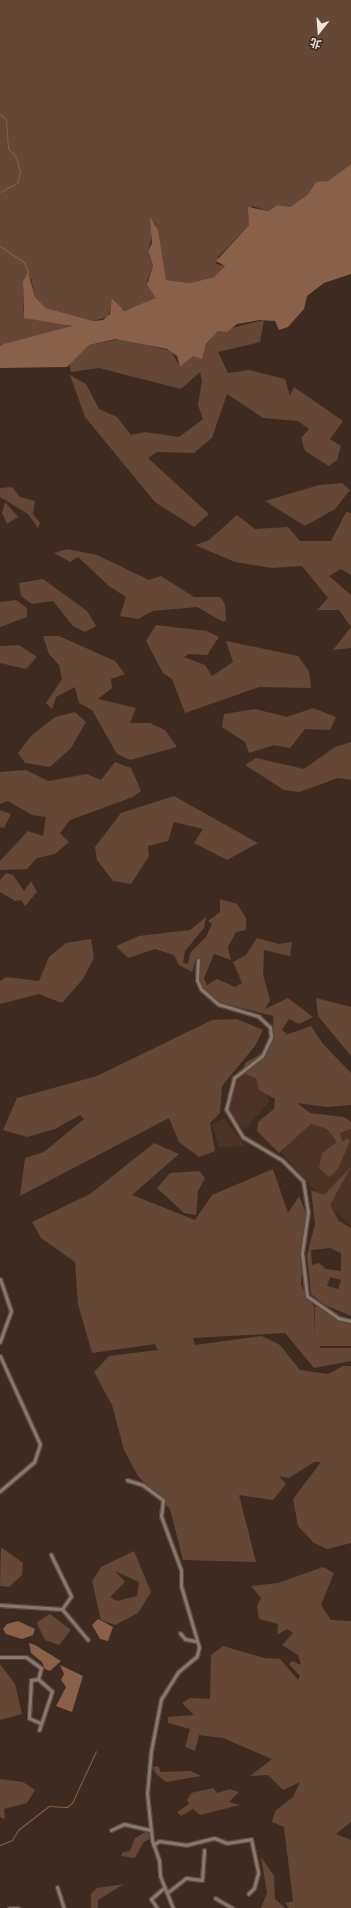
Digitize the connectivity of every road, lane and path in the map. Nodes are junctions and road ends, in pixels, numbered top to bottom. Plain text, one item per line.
1 (198, 960) dead end
2 (0, 1279) edge
3 (351, 1321) edge
4 (0, 1342) edge
5 (0, 1356) edge
6 (127, 1480) dead end
7 (0, 1491) edge
8 (51, 1555) dead end
9 (0, 1605) edge
10 (62, 1610) junction
11 (180, 1632) dead end
12 (88, 1640) dead end
13 (195, 1641) junction
14 (0, 1657) edge
15 (38, 1679) junction
16 (40, 1723) junction
17 (39, 1730) dead end
18 (111, 1830) dead end
19 (151, 1830) junction
20 (153, 1845) junction
21 (204, 1850) dead end
22 (57, 1887) dead end
23 (165, 1887) junction
24 (168, 1892) junction
25 (248, 1894) dead end
26 (215, 1898) dead end
27 (9, 1908) edge
28 (18, 1908) edge
29 (64, 1908) edge
30 (157, 1908) edge
31 (173, 1908) edge
32 (232, 1908) edge

1 - 3 street
2 - 4 street
5 - 7 street
6 - 13 street
8 - 10 street
9 - 10 street
10 - 12 street
11 - 13 street
13 - 19 street
14 - 15 street
15 - 16 street
15 - 16 street
16 - 17 street
18 - 19 street
19 - 20 street
20 - 23 street
20 - 25 street
21 - 24 street
22 - 29 street
23 - 24 street
23 - 30 street
24 - 31 street
26 - 32 street
27 - 28 street

